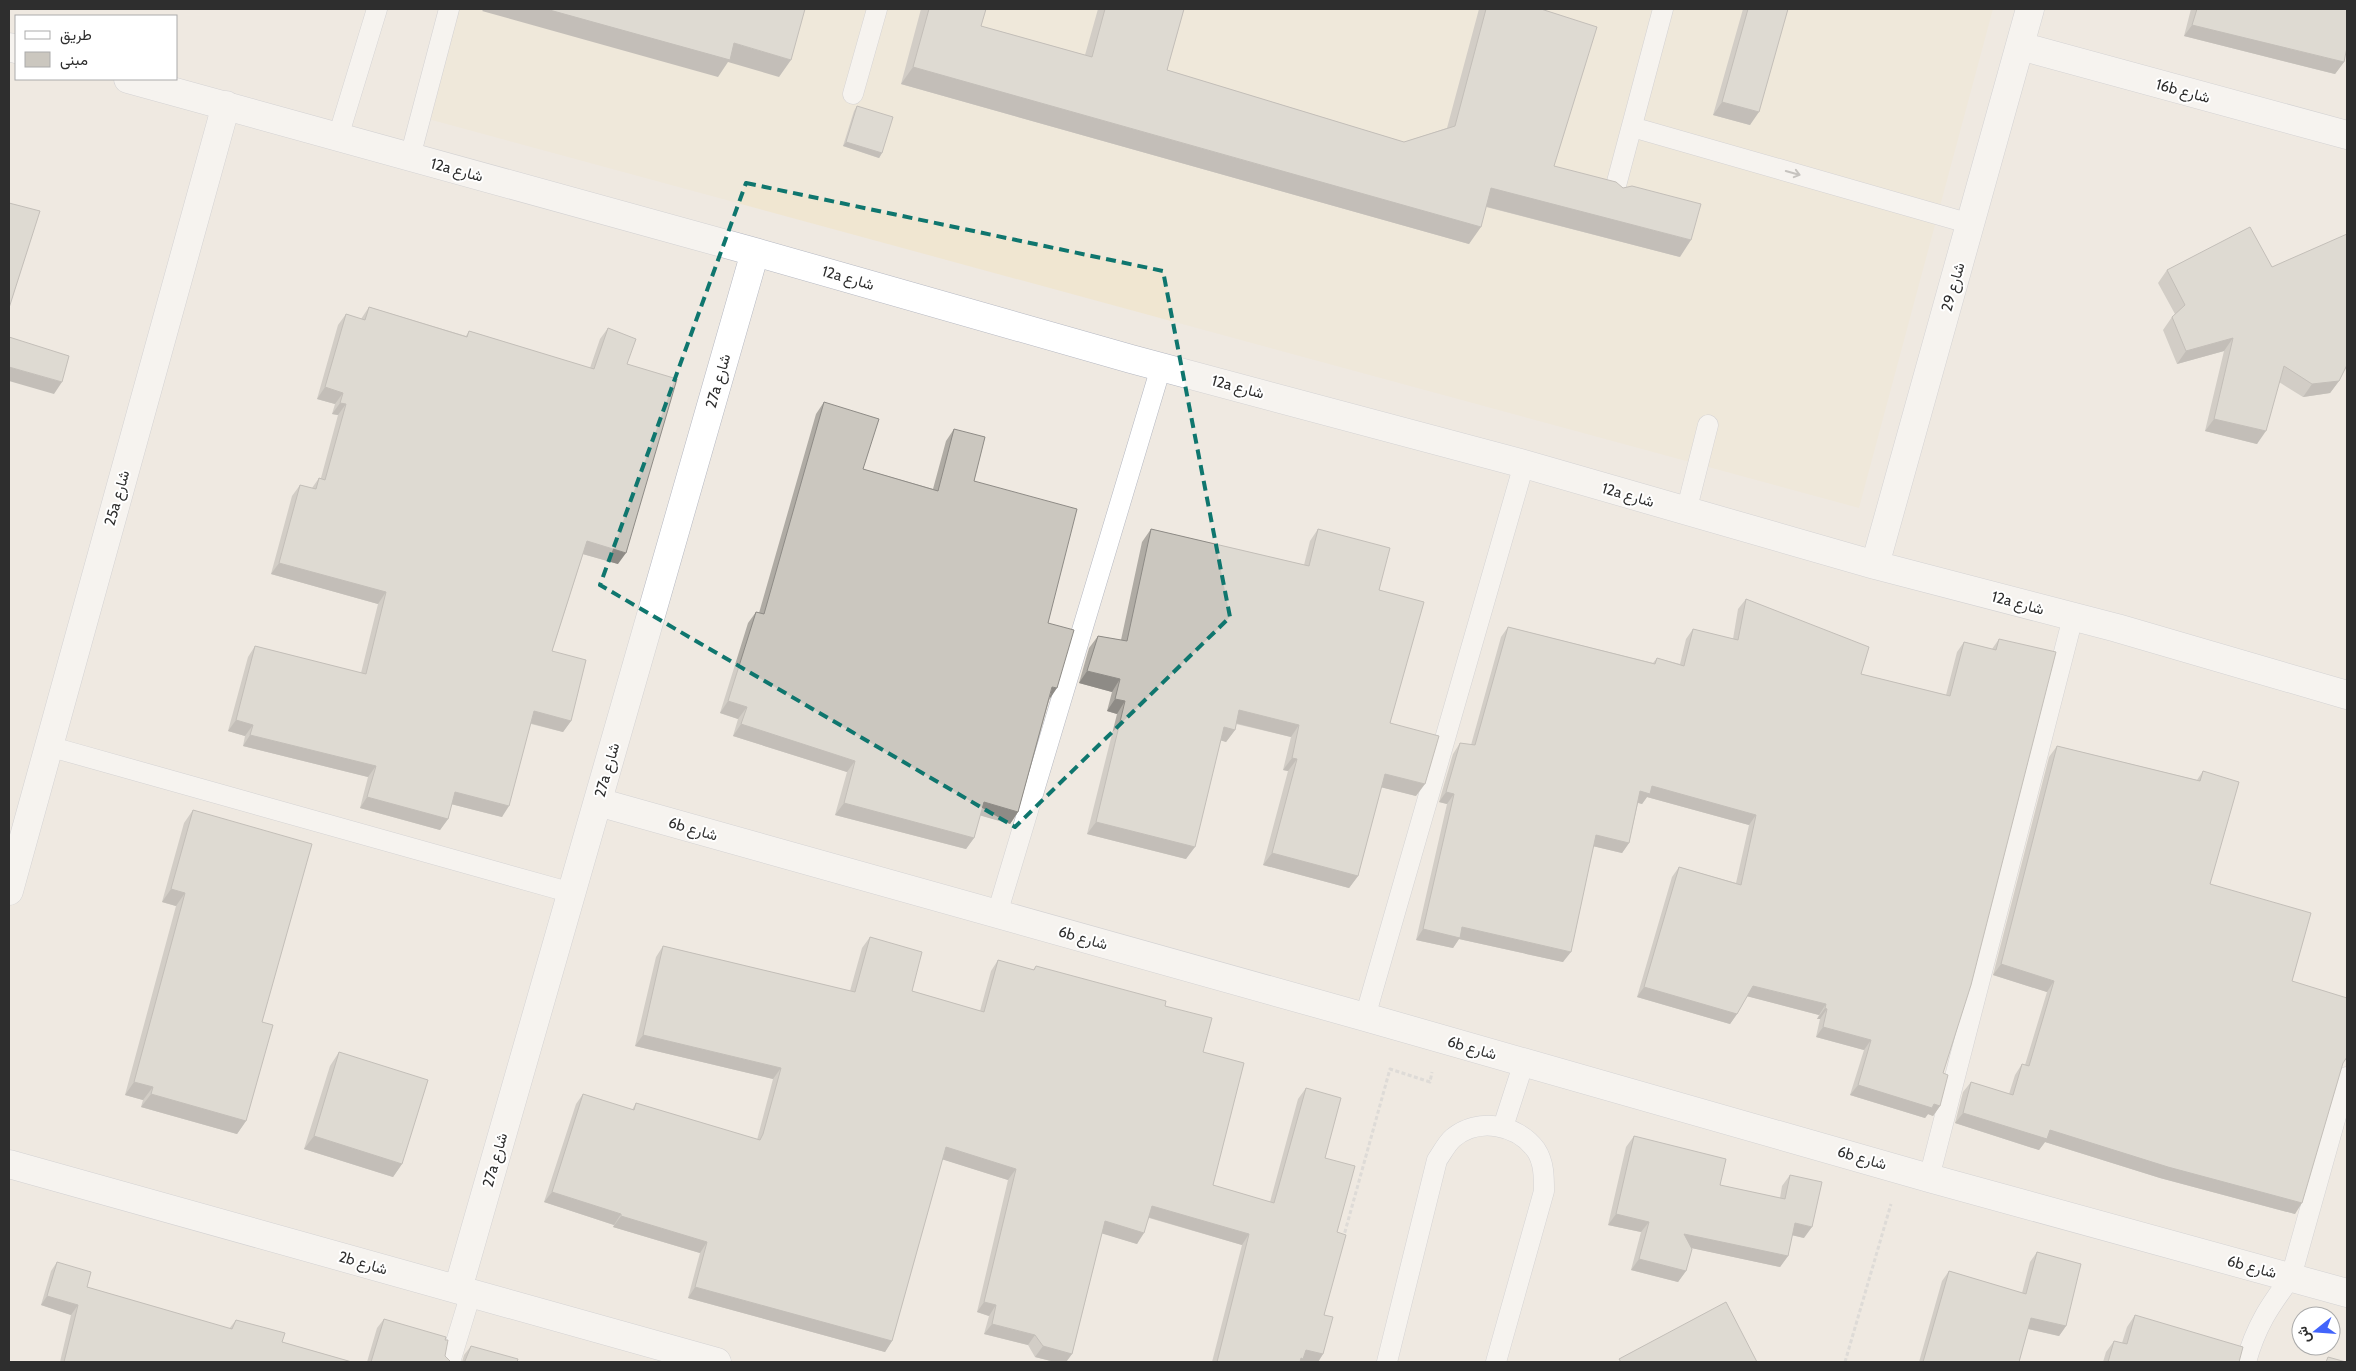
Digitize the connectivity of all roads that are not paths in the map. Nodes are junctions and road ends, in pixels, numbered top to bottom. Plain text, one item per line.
1 (377, 9) edge
2 (449, 9) edge
3 (877, 9) edge
4 (1663, 9) edge
5 (2030, 9) edge
6 (2020, 46) junction
7 (132, 80) edge
8 (853, 94) dead end
9 (226, 105) junction
10 (1632, 127) junction
11 (2347, 135) edge
12 (338, 137) junction
13 (410, 157) junction
14 (1614, 193) edge
15 (1970, 224) junction
16 (755, 252) junction
17 (1161, 367) junction
18 (1708, 425) dead end
19 (1524, 464) junction
20 (1686, 512) junction
21 (1875, 565) junction
22 (2073, 617) junction
23 (2347, 695) edge
24 (48, 746) junction
25 (598, 802) junction
26 (16, 835) edge
27 (9, 891) edge
28 (572, 893) junction
29 (997, 914) junction
30 (1365, 1017) junction
31 (1524, 1062) junction
32 (2347, 1077) edge
33 (1503, 1127) junction
34 (9, 1164) edge
35 (1929, 1178) junction
36 (2291, 1277) junction
37 (465, 1291) junction
38 (2347, 1293) edge
39 (450, 1362) edge
40 (717, 1362) edge
41 (1387, 1362) edge
42 (1496, 1362) edge
43 (2246, 1362) edge

1 - 12 lane
2 - 13 lane
3 - 8 lane
4 - 10 lane
5 - 6 street, شارع 29
6 - 11 street, 16b شارع
6 - 15 street, شارع 29
7 - 9 street, 12a شارع
9 - 12 street, 12a شارع
9 - 24 street, 25a شارع
10 - 14 lane
10 -> 15 lane
12 - 13 street, 12a شارع
13 - 16 street, 12a شارع
15 - 21 street, شارع 29
16 - 17 street, 12a شارع
16 - 25 street, 27a شارع
17 - 19 street, 12a شارع
17 - 29 lane
18 - 20 lane
19 - 20 street, 12a شارع
19 - 30 lane
20 - 21 street, 12a شارع
21 - 22 street, 12a شارع
22 - 23 street, 12a شارع
22 - 35 lane
24 - 26 street, 25a شارع
24 - 28 lane
25 - 28 street, 27a شارع
25 - 29 street, 6b شارع
26 - 27 street, 25a شارع
28 - 37 street, 27a شارع
29 - 30 street, 6b شارع
30 - 31 street, 6b شارع
31 - 33 lane
31 - 35 street, 6b شارع
32 - 36 lane
33 - 41 lane
33 - 42 lane
34 - 37 street, 2b شارع
35 - 36 street, 6b شارع
36 - 38 street, 6b شارع
36 - 43 lane
37 - 39 lane
37 - 40 street, 2b شارع

